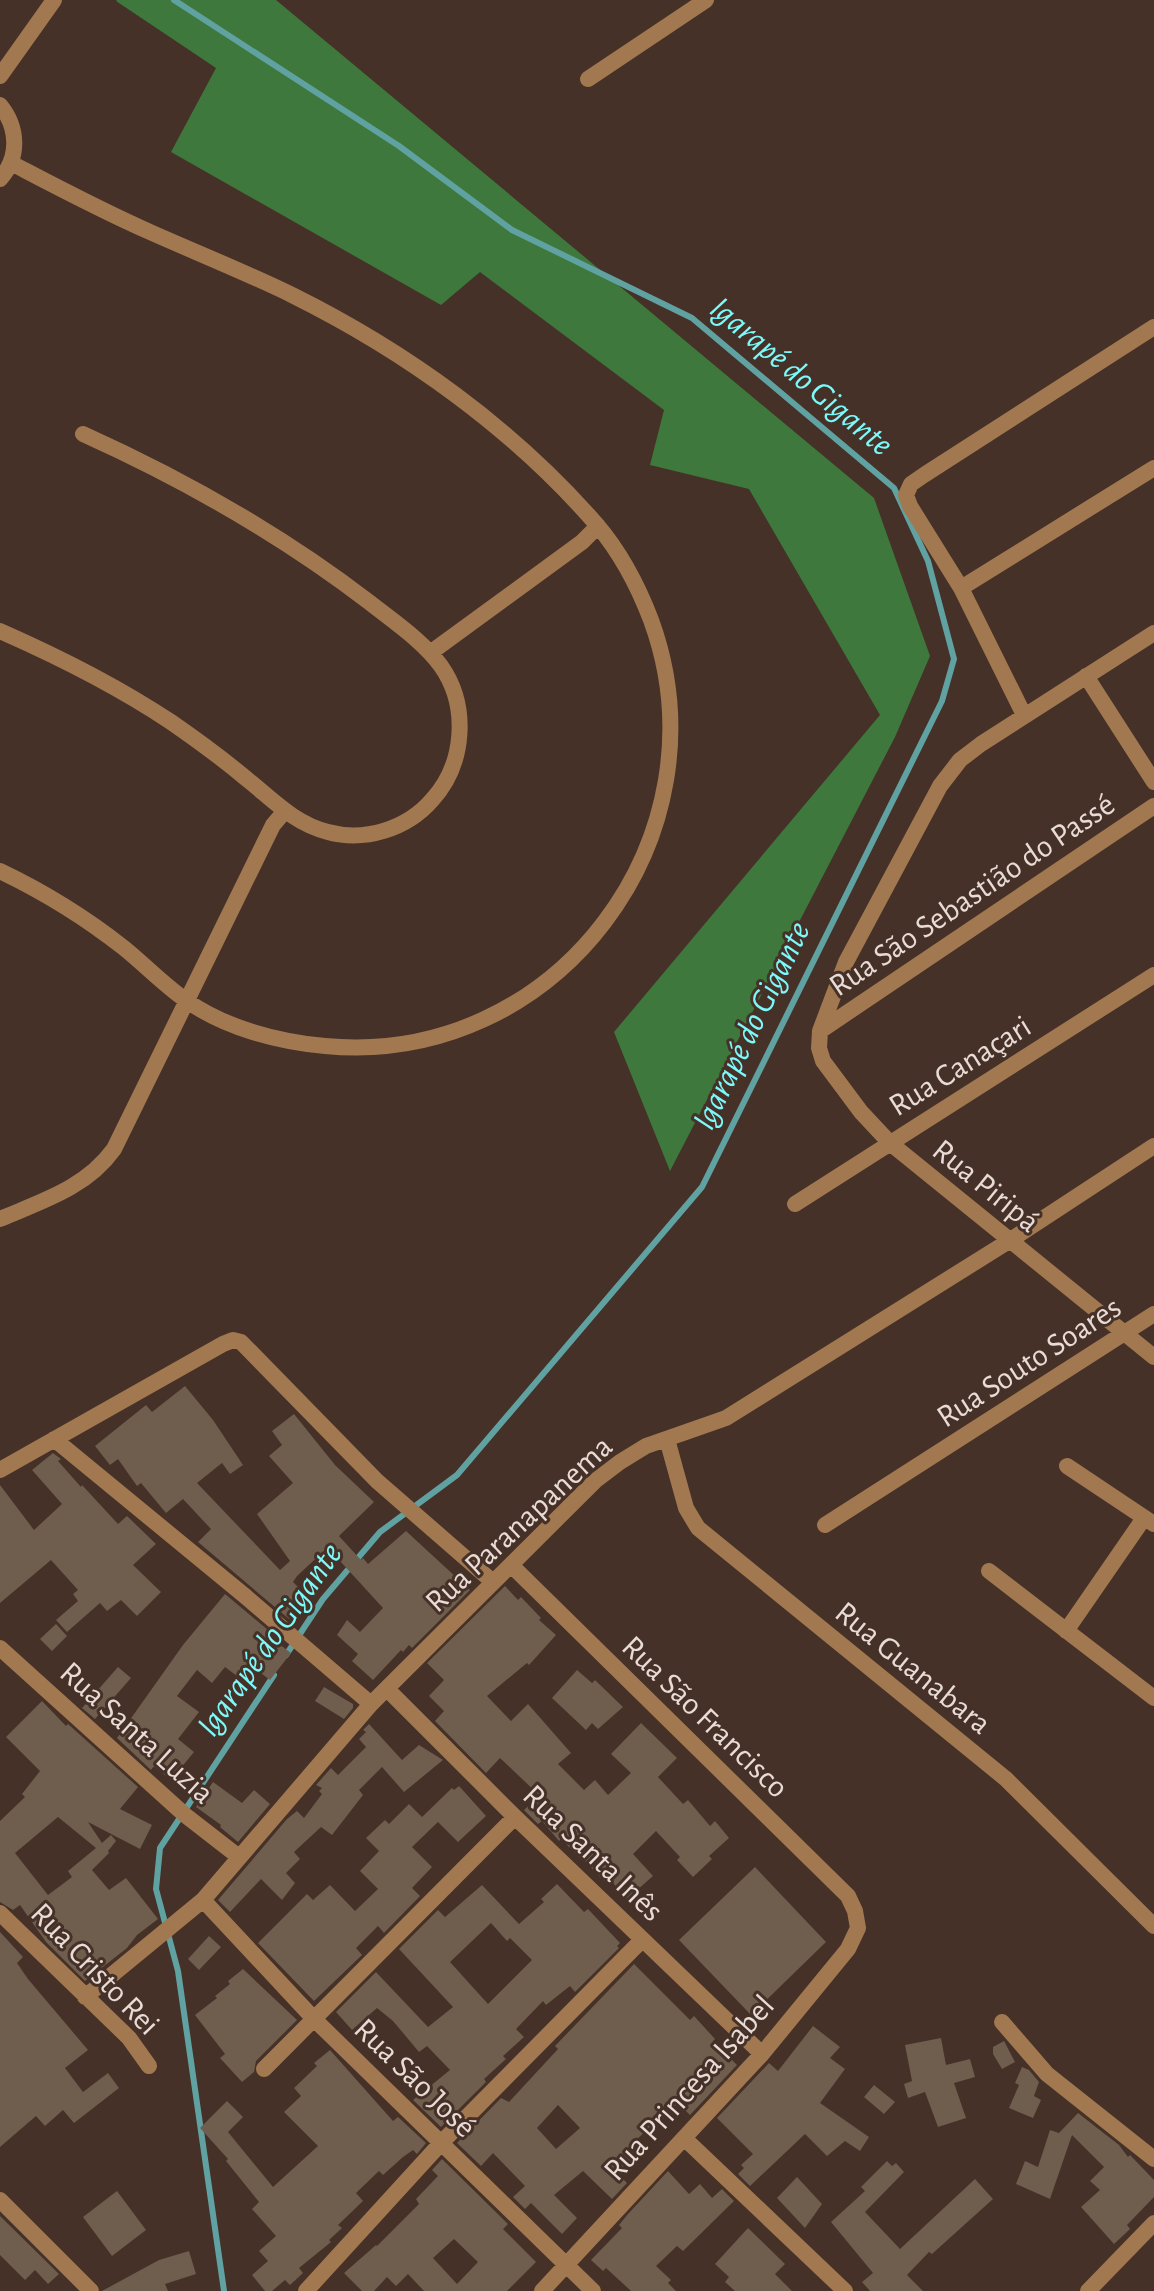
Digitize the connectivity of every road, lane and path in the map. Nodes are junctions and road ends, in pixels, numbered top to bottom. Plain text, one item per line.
1 (54, 0) edge
2 (706, 0) edge
3 (0, 76) edge
4 (588, 79) dead end
5 (0, 105) edge
6 (11, 163) junction
7 (0, 179) edge
8 (1154, 327) edge
9 (83, 434) dead end
10 (1154, 468) edge
11 (598, 526) junction
12 (961, 588) junction
13 (0, 631) edge
14 (1154, 633) edge
15 (430, 653) junction
16 (1086, 676) junction
17 (1024, 715) junction
18 (1154, 782) edge
19 (1154, 806) edge
20 (285, 811) junction
21 (0, 871) edge
22 (1154, 975) edge
23 (186, 1000) junction
24 (820, 1031) junction
25 (890, 1143) junction
26 (1154, 1146) edge
27 (795, 1204) dead end
28 (0, 1219) edge
29 (1009, 1241) junction
30 (1154, 1314) edge
31 (1124, 1333) junction
32 (1154, 1357) edge
33 (54, 1439) junction
34 (667, 1439) junction
35 (1067, 1466) dead end
36 (0, 1470) edge
37 (1149, 1521) edge
38 (825, 1525) dead end
39 (512, 1566) junction
40 (989, 1571) dead end
41 (493, 1582) junction
42 (1066, 1631) junction
43 (0, 1648) edge
44 (387, 1689) junction
45 (1154, 1698) edge
46 (371, 1704) junction
47 (515, 1817) junction
48 (239, 1857) junction
49 (203, 1900) junction
50 (855, 1911) joint
51 (0, 1913) edge
52 (1154, 1926) edge
53 (642, 1940) junction
54 (85, 1997) junction
55 (315, 2020) junction
56 (1002, 2022) dead end
57 (762, 2054) junction
58 (149, 2066) dead end
59 (264, 2069) dead end
60 (684, 2138) junction
61 (442, 2142) junction
62 (1154, 2159) edge
63 (0, 2200) edge
64 (1154, 2223) edge
65 (566, 2266) junction
66 (1099, 2288) edge
67 (91, 2291) edge
68 (306, 2291) edge
69 (542, 2291) edge
70 (593, 2291) edge
71 (845, 2291) edge

1 - 3 street
2 - 4 street
5 - 6 street
6 - 7 street
6 - 11 street
8 - 12 street
9 - 15 street
10 - 12 street
11 - 15 street
11 - 23 street
12 - 17 street
13 - 20 street
14 - 16 street
15 - 20 street
16 - 17 street
16 - 18 street
17 - 24 street
19 - 24 street, Rua São Sebastião do Passé
20 - 23 street
21 - 23 street
22 - 25 street, Rua Canaçari
23 - 28 street
24 - 25 street, Rua Piripá
25 - 27 street, Rua Canaçari
25 - 29 street, Rua Piripá
26 - 29 street, Rua Paranapanema
29 - 31 street, Rua Piripá
29 - 34 street, Rua Paranapanema
30 - 31 street, Rua Souto Soares
31 - 32 street, Rua Piripá
31 - 38 street, Rua Souto Soares
33 - 36 street
33 - 41 street
33 - 46 street
34 - 39 street, Rua Paranapanema
34 - 52 street, Rua Guanabara
35 - 37 street
37 - 42 street
39 - 41 street, Rua Paranapanema
39 - 50 street, Rua São Francisco
40 - 42 street
41 - 44 street, Rua Paranapanema
42 - 45 street
43 - 48 street, Rua Santa Luzia
44 - 46 street, Rua Paranapanema
44 - 47 street, Rua Santa Inês
46 - 48 street, Rua Paranapanema
47 - 53 street, Rua Santa Inês
47 - 55 street
48 - 49 street, Rua Paranapanema
49 - 54 street, Rua Paranapanema
49 - 55 street, Rua São José
50 - 57 street, Rua Princesa Isabel
51 - 54 street, Rua Cristo Rei
53 - 57 street, Rua Santa Inês
53 - 61 street
54 - 58 street, Rua Cristo Rei
55 - 59 street
55 - 61 street, Rua São José
56 - 62 street
57 - 60 street, Rua Princesa Isabel
60 - 65 street, Rua Princesa Isabel
60 - 71 street
61 - 65 street, Rua São José
61 - 68 street
63 - 67 street
64 - 66 street
65 - 69 street, Rua Princesa Isabel
65 - 70 street, Rua São José

